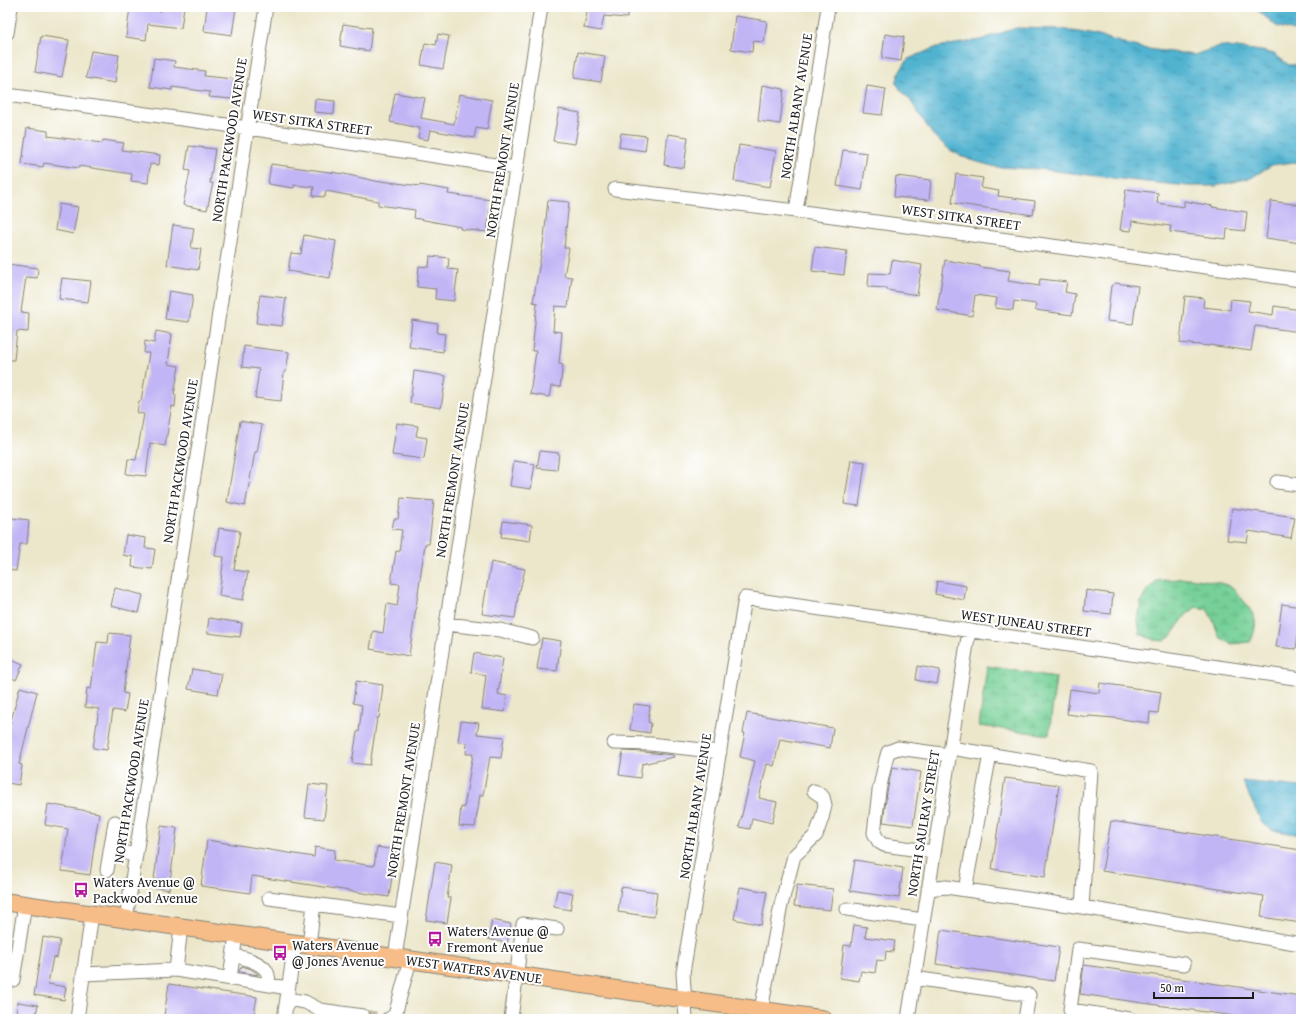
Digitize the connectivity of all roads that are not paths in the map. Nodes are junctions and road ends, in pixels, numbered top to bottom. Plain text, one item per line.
1 (11, 7) edge
2 (266, 7) edge
3 (541, 7) edge
4 (828, 7) edge
5 (7, 33) edge
6 (7, 95) edge
7 (248, 128) junction
8 (516, 168) junction
9 (615, 189) dead end
10 (796, 211) junction
11 (1301, 280) edge
12 (1277, 482) dead end
13 (1301, 485) edge
14 (746, 598) joint
15 (446, 624) junction
16 (969, 631) junction
17 (532, 638) dead end
18 (1301, 679) edge
19 (614, 743) dead end
20 (720, 752) junction
21 (950, 752) junction
22 (990, 754) junction
23 (814, 791) dead end
24 (115, 822) dead end
25 (110, 850) junction
26 (934, 852) junction
27 (136, 854) junction
28 (107, 870) dead end
29 (928, 889) junction
30 (965, 890) junction
31 (269, 898) dead end
32 (7, 902) edge
33 (25, 904) junction
34 (314, 904) junction
35 (1082, 907) junction
36 (847, 909) dead end
37 (92, 914) junction
38 (401, 916) junction
39 (126, 919) junction
40 (924, 920) junction
41 (181, 927) junction
42 (556, 929) dead end
43 (236, 935) junction
44 (13, 941) edge
45 (302, 944) junction
46 (1301, 944) edge
47 (233, 955) junction
48 (402, 959) junction
49 (1184, 964) dead end
50 (176, 970) junction
51 (83, 974) junction
52 (516, 975) junction
53 (230, 978) junction
54 (914, 978) junction
55 (7, 979) edge
56 (269, 985) junction
57 (288, 993) junction
58 (685, 999) junction
59 (761, 1010) junction
60 (363, 1016) dead end
61 (77, 1019) edge
62 (284, 1019) edge
63 (389, 1019) edge
64 (514, 1019) edge
65 (686, 1019) edge
66 (823, 1019) edge
67 (908, 1019) edge
68 (1025, 1019) edge
69 (1130, 1019) edge

1 - 5 street
2 - 7 street, NORTH PACKWOOD AVENUE
3 - 8 street, NORTH FREMONT AVENUE
4 - 10 street, NORTH ALBANY AVENUE
6 - 7 street, WEST SITKA STREET
7 - 8 street, WEST SITKA STREET
7 - 27 street, NORTH PACKWOOD AVENUE
8 - 15 street, NORTH FREMONT AVENUE
9 - 10 street, WEST SITKA STREET
10 - 11 street, WEST SITKA STREET
12 - 13 street
14 - 16 street, WEST JUNEAU STREET
14 - 20 street, NORTH ALBANY AVENUE
15 - 17 street
15 - 38 street, NORTH FREMONT AVENUE
16 - 18 street, WEST JUNEAU STREET
16 - 21 street, NORTH SAULRAY STREET
19 - 20 street
20 - 58 street, NORTH ALBANY AVENUE
21 - 22 street
21 - 26 street, NORTH SAULRAY STREET
21 - 26 street
22 - 30 street
22 - 35 street
23 - 59 street
24 - 25 street
25 - 27 street
25 - 28 street
26 - 29 street, NORTH SAULRAY STREET
27 - 39 street, NORTH PACKWOOD AVENUE
29 - 30 street
29 - 40 street, NORTH SAULRAY STREET
30 - 35 street
31 - 34 street
32 - 33 main road, WEST WATERS AVENUE
33 - 37 main road, WEST WATERS AVENUE
33 - 44 street
34 - 38 street
34 - 45 street
35 - 46 street
36 - 40 street
37 - 39 main road, WEST WATERS AVENUE
37 - 51 street
38 - 48 street, NORTH FREMONT AVENUE
39 - 41 main road, WEST WATERS AVENUE
40 - 54 street, NORTH SAULRAY STREET
41 - 43 main road, WEST WATERS AVENUE
41 - 50 street
42 - 52 street
43 - 45 main road, WEST WATERS AVENUE
43 - 47 street
44 - 55 street
45 - 48 main road, WEST WATERS AVENUE
45 - 57 street
47 - 53 street
47 - 56 street
48 - 52 main road, WEST WATERS AVENUE
48 - 63 street, NORTH FREMONT AVENUE
49 - 69 street
50 - 51 street
50 - 53 street
51 - 61 street
52 - 58 main road, WEST WATERS AVENUE
52 - 64 street
53 - 56 street
54 - 67 street, NORTH SAULRAY STREET
54 - 68 street
56 - 57 street
57 - 60 street
57 - 62 street
58 - 59 main road, WEST WATERS AVENUE
58 - 65 street, NORTH ALBANY AVENUE
59 - 66 main road, WEST WATERS AVENUE

